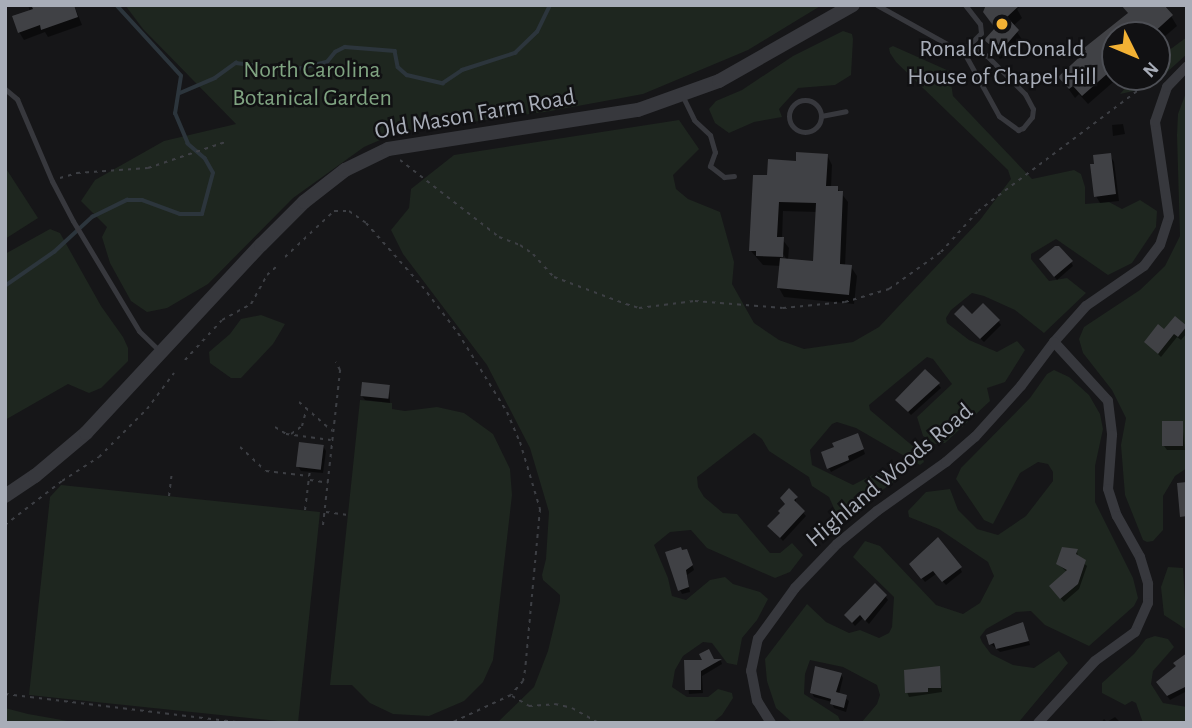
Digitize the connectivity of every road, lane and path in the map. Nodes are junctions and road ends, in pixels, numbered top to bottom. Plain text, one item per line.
1 (853, 5) edge
2 (877, 5) edge
3 (965, 5) edge
4 (969, 45) junction
5 (962, 48) junction
6 (1187, 66) edge
7 (5, 89) edge
8 (1137, 91) edge
9 (682, 94) junction
10 (846, 111) dead end
11 (821, 116) junction
12 (228, 141) dead end
13 (388, 149) junction
14 (734, 176) dead end
15 (52, 180) junction
16 (285, 257) dead end
17 (276, 267) dead end
18 (1054, 342) junction
19 (162, 353) junction
20 (185, 360) dead end
21 (336, 362) dead end
22 (174, 373) dead end
23 (299, 402) dead end
24 (306, 408) junction
25 (275, 427) dead end
26 (333, 431) junction
27 (290, 435) junction
28 (313, 438) junction
29 (332, 440) junction
30 (312, 443) dead end
31 (240, 447) dead end
32 (310, 468) dead end
33 (172, 472) dead end
34 (309, 478) junction
35 (328, 483) junction
36 (5, 496) edge
37 (169, 496) dead end
38 (305, 510) dead end
39 (324, 512) junction
40 (348, 515) dead end
41 (5, 525) edge
42 (323, 525) dead end
43 (5, 694) edge
44 (511, 695) junction
45 (244, 723) edge
46 (451, 723) edge
47 (599, 723) edge
48 (771, 723) edge
49 (1038, 723) edge

1 - 9 street, Old Mason Farm Road
2 - 5 lane
3 - 4 lane
4 - 5 lane
4 - 5 lane
6 - 18 street, Highland Woods Road
7 - 15 lane
8 - 13 path
9 - 13 street, Old Mason Farm Road
9 - 14 lane
10 - 11 lane
11 - 11 lane
12 - 15 path
13 - 19 street, Old Mason Farm Road
15 - 19 lane
16 - 44 path
17 - 20 path
18 - 48 street, Highland Woods Road
18 - 49 street
19 - 36 street, Old Mason Farm Road
21 - 26 path
22 - 41 path
23 - 24 path
24 - 26 path
24 - 27 path
25 - 27 path
26 - 29 path
27 - 28 path
28 - 29 path
28 - 30 path
29 - 35 path
31 - 34 path
32 - 34 path
33 - 37 path
34 - 35 path
34 - 38 path
35 - 39 path
39 - 40 path
39 - 42 path
43 - 45 path
44 - 46 path
44 - 47 path

